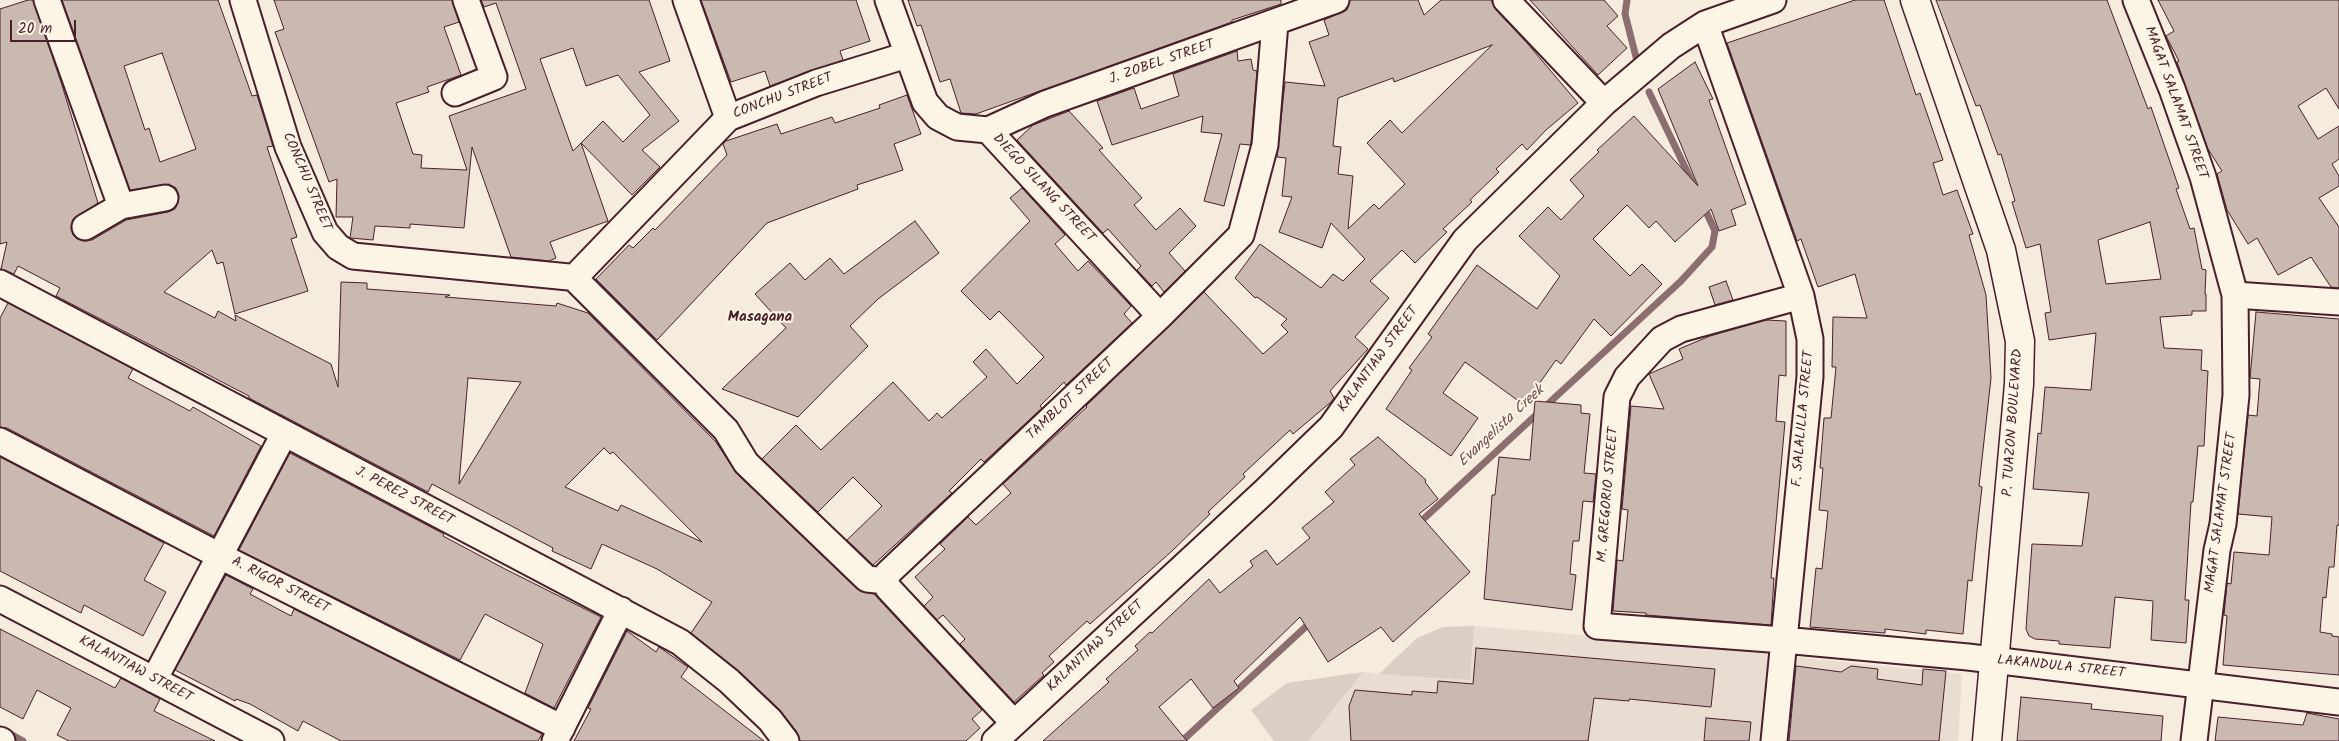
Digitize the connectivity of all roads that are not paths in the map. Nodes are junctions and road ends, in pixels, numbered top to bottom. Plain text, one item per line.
1 (47, 0) edge
2 (243, 0) edge
3 (466, 0) edge
4 (686, 0) edge
5 (888, 0) edge
6 (1336, 0) edge
7 (1506, 0) edge
8 (1773, 0) edge
9 (1915, 0) edge
10 (2136, 0) edge
11 (1275, 23) junction
12 (1705, 24) junction
13 (907, 55) junction
14 (456, 93) dead end
15 (1604, 103) junction
16 (728, 118) junction
17 (988, 130) junction
18 (164, 198) dead end
19 (121, 206) junction
20 (85, 227) dead end
21 (574, 278) junction
22 (0, 283) edge
23 (2235, 295) junction
24 (1801, 296) junction
25 (2339, 302) edge
26 (1160, 316) junction
27 (284, 434) junction
28 (0, 441) edge
29 (220, 556) junction
30 (886, 581) junction
31 (0, 599) edge
32 (621, 610) junction
33 (1783, 640) junction
34 (1993, 660) junction
35 (154, 680) junction
36 (2200, 684) junction
37 (2339, 702) edge
38 (1014, 723) junction
39 (558, 735) edge
40 (271, 741) edge
41 (786, 741) edge
42 (994, 741) edge
43 (1774, 741) edge
44 (1987, 741) edge
45 (2194, 741) edge

1 - 19 street
2 - 21 street, CONCHU STREET
3 - 14 street
4 - 16 street
5 - 13 street, DIEGO SILANG STREET
6 - 11 street, J. ZOBEL STREET
7 - 15 street
8 - 12 street, KALANTIAW STREET
9 - 34 main road, P. TUAZON BOULEVARD
10 - 23 street, MAGAT SALAMAT STREET
11 - 17 street, J. ZOBEL STREET
11 - 26 street, TAMBLOT STREET
12 - 15 street, KALANTIAW STREET
12 - 24 street, F. SALALILLA STREET
13 - 16 street, CONCHU STREET
13 - 17 street, DIEGO SILANG STREET
15 - 38 street, KALANTIAW STREET
16 - 21 street, CONCHU STREET
17 - 26 street, DIEGO SILANG STREET
18 - 19 street
19 - 20 street
21 - 30 street
22 - 27 street, J. PEREZ STREET
23 - 25 street
23 - 36 street, MAGAT SALAMAT STREET
24 - 33 street, F. SALALILLA STREET
24 - 33 street, M. GREGORIO STREET
26 - 30 street, TAMBLOT STREET
27 - 29 street
27 - 32 street, J. PEREZ STREET
28 - 29 street, A. RIGOR STREET
29 - 35 street
29 - 39 street, A. RIGOR STREET
30 - 38 street
31 - 35 street, KALANTIAW STREET
32 - 39 street
32 - 41 street, J. PEREZ STREET
33 - 34 street, LAKANDULA STREET
33 - 43 street, F. SALALILLA STREET
34 - 36 street, LAKANDULA STREET
34 - 44 main road, P. TUAZON BOULEVARD
35 - 40 street, KALANTIAW STREET
36 - 37 street, LAKANDULA STREET
36 - 45 street, MAGAT SALAMAT STREET
38 - 42 street, KALANTIAW STREET

